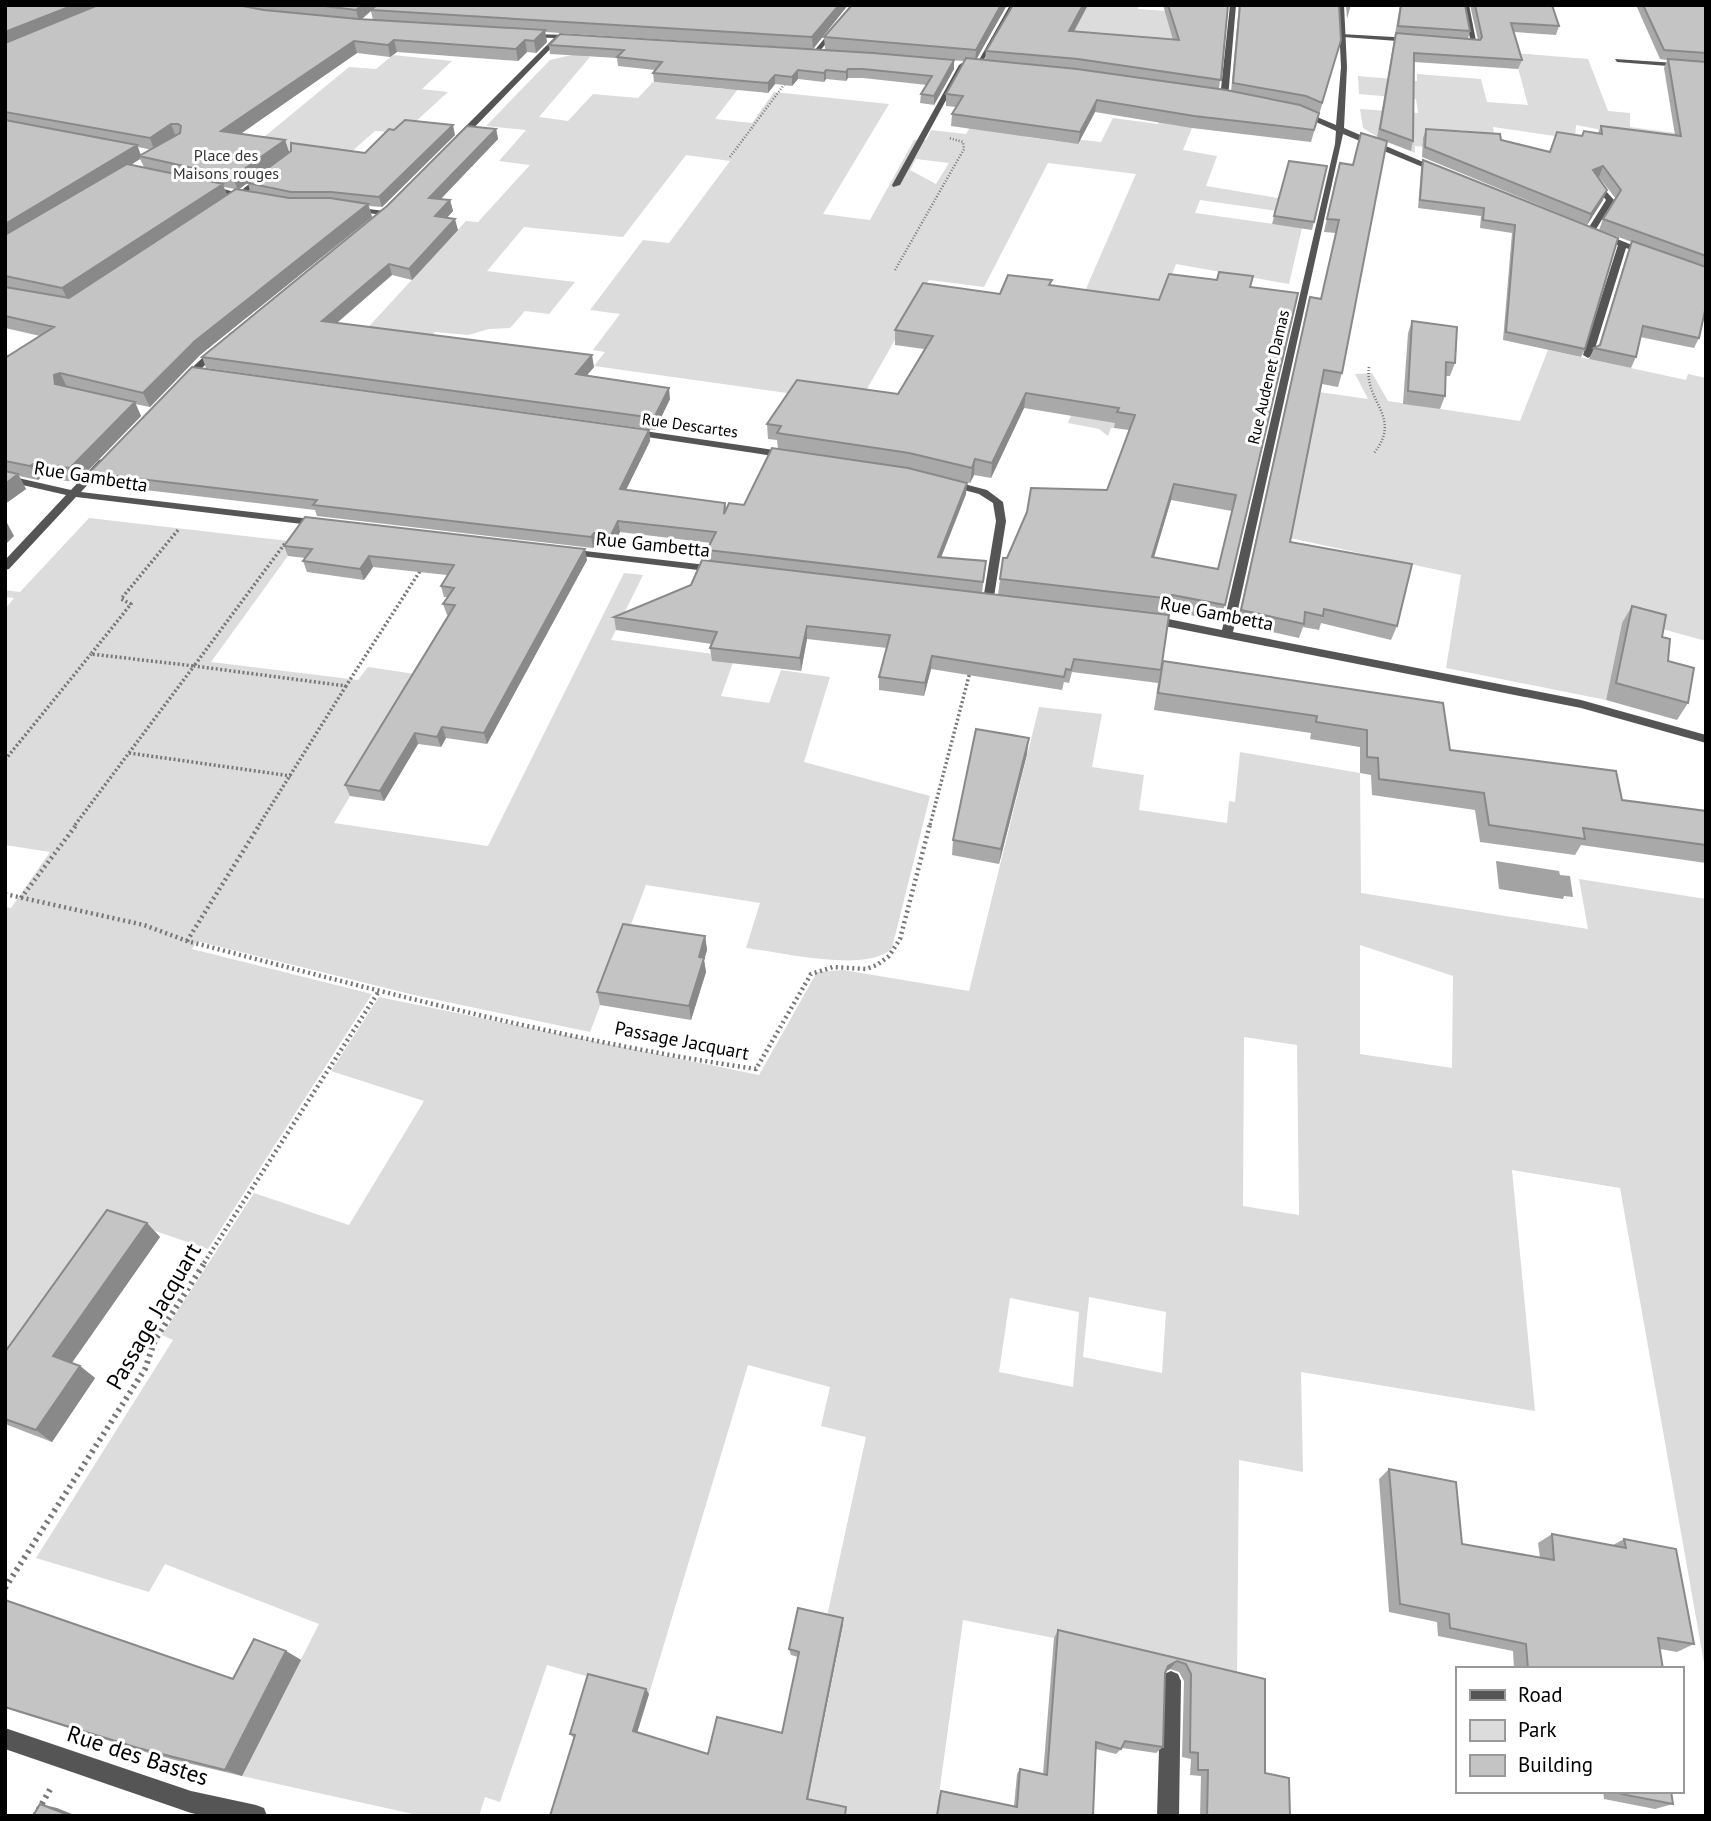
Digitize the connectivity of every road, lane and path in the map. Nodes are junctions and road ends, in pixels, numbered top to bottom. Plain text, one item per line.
1 (856, 5) edge
2 (1013, 5) edge
3 (1233, 5) edge
4 (1341, 5) edge
5 (1466, 5) edge
6 (519, 35) edge
7 (1343, 35) junction
8 (559, 37) junction
9 (586, 38) edge
10 (1422, 41) edge
11 (1448, 43) edge
12 (816, 52) joint
13 (1617, 60) dead end
14 (952, 64) edge
15 (962, 65) junction
16 (977, 66) junction
17 (1706, 67) edge
18 (989, 68) edge
19 (1212, 96) edge
20 (1224, 98) junction
21 (1237, 100) edge
22 (1287, 110) edge
23 (1342, 129) junction
24 (924, 134) junction
25 (450, 146) edge
26 (730, 157) dead end
27 (271, 171) edge
28 (1446, 173) edge
29 (1595, 181) edge
30 (896, 185) dead end
31 (201, 186) edge
32 (243, 197) junction
33 (228, 203) edge
34 (394, 203) edge
35 (347, 208) edge
36 (385, 213) junction
37 (374, 222) edge
38 (1578, 227) edge
39 (1590, 232) junction
40 (1623, 244) junction
41 (1660, 258) edge
42 (895, 270) dead end
43 (226, 342) edge
44 (1588, 355) edge
45 (1369, 367) dead end
46 (192, 372) junction
47 (211, 374) edge
48 (176, 388) edge
49 (618, 430) edge
50 (1374, 453) dead end
51 (803, 457) edge
52 (108, 458) edge
53 (5, 478) edge
54 (943, 482) edge
55 (73, 494) junction
56 (196, 508) junction
57 (302, 521) junction
58 (330, 524) edge
59 (550, 550) edge
60 (426, 560) edge
61 (5, 567) edge
62 (727, 570) edge
63 (975, 598) edge
64 (1142, 618) edge
65 (1227, 632) junction
66 (91, 654) junction
67 (194, 666) junction
68 (971, 667) edge
69 (346, 685) junction
70 (1706, 739) edge
71 (129, 753) junction
72 (5, 760) edge
73 (291, 776) junction
74 (5, 894) edge
75 (21, 898) junction
76 (187, 941) junction
77 (379, 991) junction
78 (5, 1588) edge
79 (1171, 1681) edge
80 (5, 1738) edge
81 (256, 1816) edge
82 (1168, 1816) edge

1 - 12 street
2 - 16 street
3 - 20 street
4 - 7 street, Rue Audenet Damas
5 - 11 street
6 - 8 street
7 - 10 street
7 - 23 street, Rue Audenet Damas
8 - 9 street
8 - 25 street
12 - 26 path
13 - 17 street
14 - 15 street
15 - 16 street
15 - 24 street
16 - 18 street
19 - 20 street
20 - 21 street
22 - 23 street
23 - 28 street
23 - 65 street, Rue Audenet Damas
24 - 30 street
24 - 42 path
27 - 32 street
29 - 39 street
31 - 32 street
32 - 33 street
34 - 36 street
35 - 36 street
36 - 37 street
38 - 39 street
39 - 40 street
40 - 41 street
40 - 44 street
43 - 46 street
45 - 50 path
46 - 47 street
46 - 48 street
49 - 51 street, Rue Descartes
52 - 55 street
53 - 55 street, Rue Gambetta
54 - 63 street
55 - 56 street, Rue Gambetta
55 - 61 street
56 - 57 street, Rue Gambetta
56 - 66 path
57 - 58 street, Rue Gambetta
57 - 67 path
59 - 62 street, Rue Gambetta
60 - 69 path
64 - 65 street, Rue Gambetta
65 - 70 street, Rue Gambetta
66 - 67 path
66 - 72 path
67 - 69 path
67 - 71 path
68 - 77 path, Passage Jacquart
69 - 73 path
71 - 73 path
71 - 75 path
73 - 76 path
74 - 75 path, Passage Jacquart
75 - 76 path, Passage Jacquart
76 - 77 path, Passage Jacquart
77 - 78 path, Passage Jacquart
79 - 82 street
80 - 81 street, Rue des Bastes

